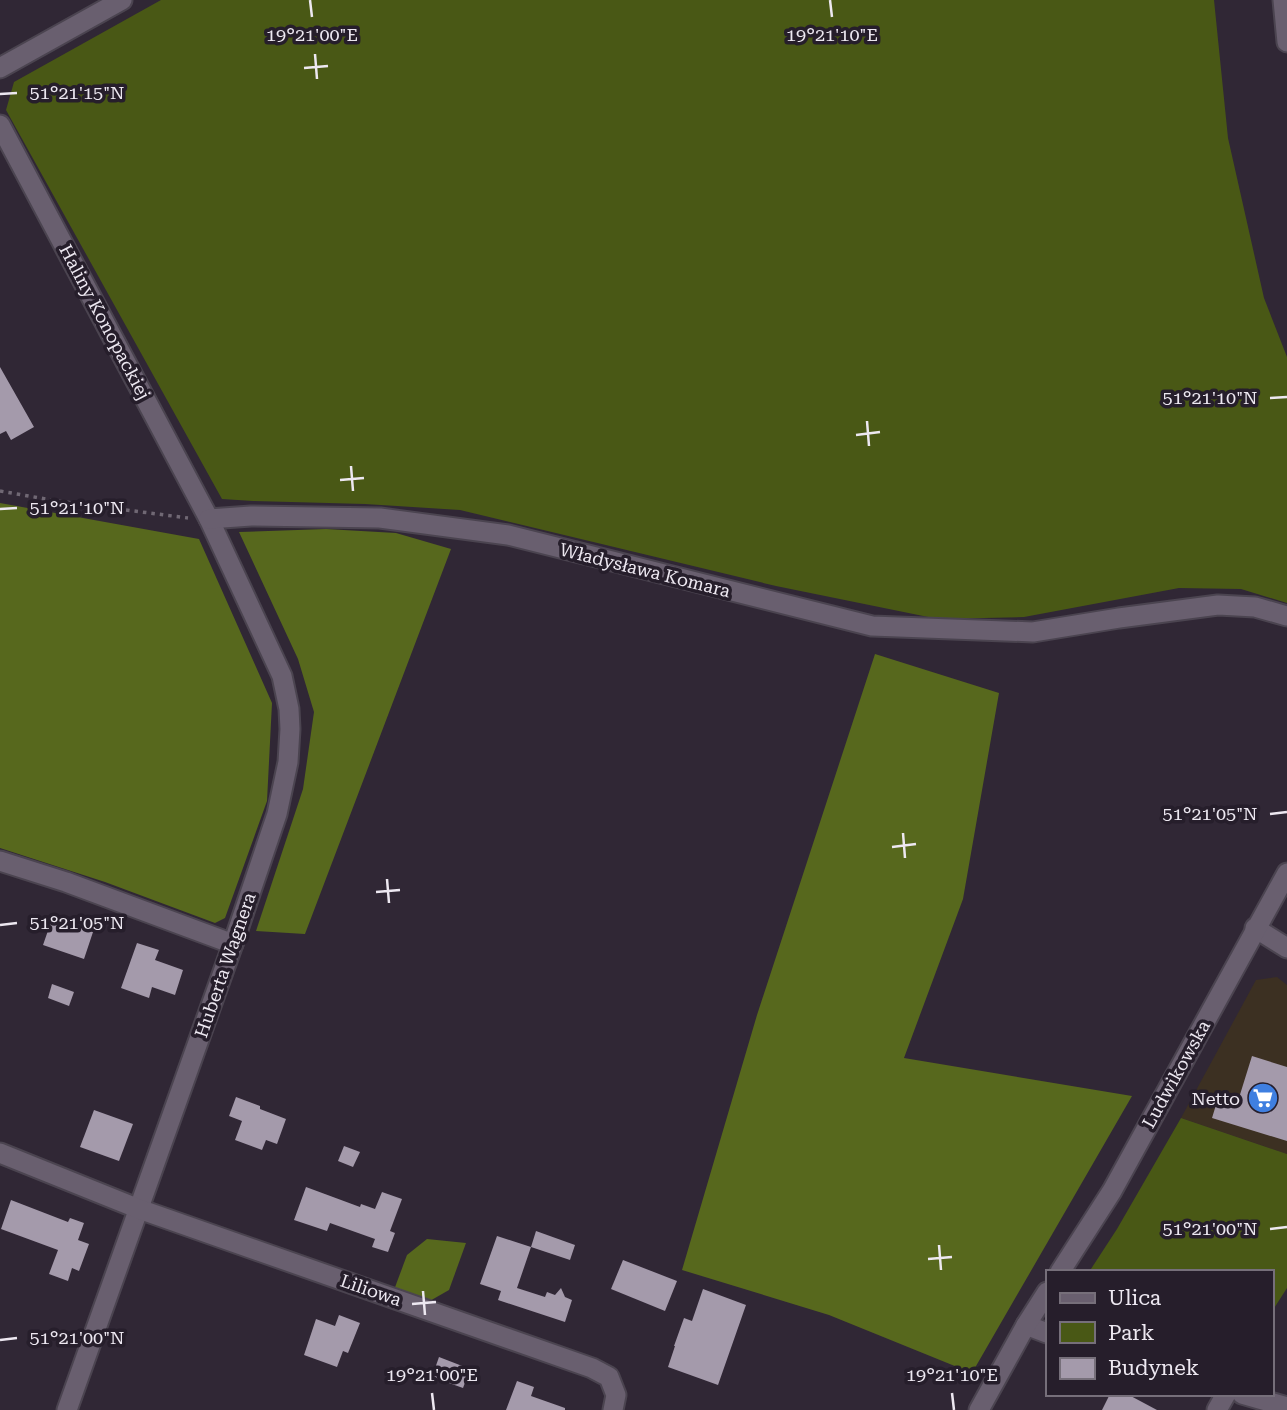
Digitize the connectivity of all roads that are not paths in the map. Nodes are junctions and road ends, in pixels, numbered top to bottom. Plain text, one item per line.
1 (122, 0) edge
2 (1283, 0) edge
3 (1287, 42) edge
4 (0, 68) edge
5 (0, 125) edge
6 (209, 519) junction
7 (1287, 616) edge
8 (0, 861) edge
9 (1287, 873) edge
10 (1255, 928) junction
11 (233, 944) junction
12 (1287, 948) edge
13 (0, 1153) edge
14 (139, 1209) junction
15 (1061, 1270) edge
16 (1046, 1294) edge
17 (1026, 1325) junction
18 (1046, 1333) edge
19 (1249, 1396) edge
20 (1287, 1407) edge
21 (67, 1410) edge
22 (613, 1410) edge
23 (979, 1410) edge

1 - 4 street
2 - 3 street
5 - 6 street, Haliny Konopackiej
6 - 7 street, Władysława Komara
6 - 11 street, Huberta Wagnera
8 - 11 street
9 - 10 street, Ludwikowska
10 - 12 street
10 - 15 street, Ludwikowska
11 - 14 street, Huberta Wagnera
13 - 14 street
14 - 21 street, Huberta Wagnera
14 - 22 street, Liliowa
16 - 17 street
17 - 18 street
17 - 23 street
19 - 20 street

